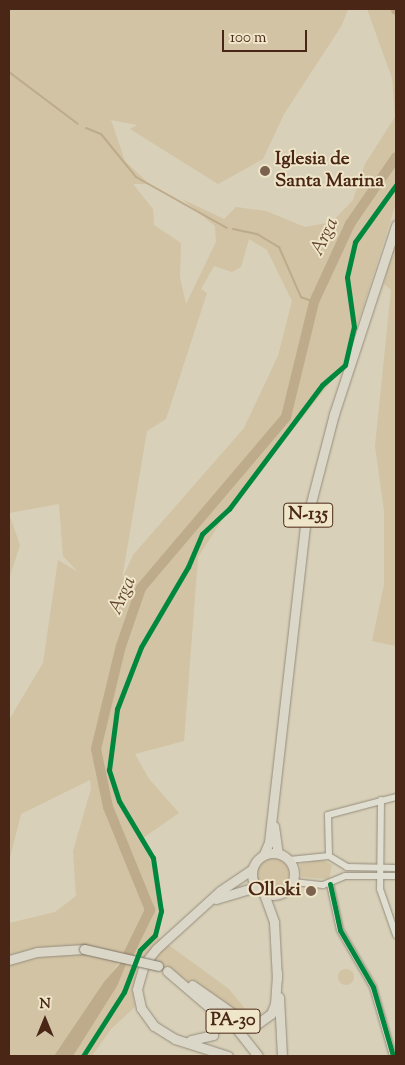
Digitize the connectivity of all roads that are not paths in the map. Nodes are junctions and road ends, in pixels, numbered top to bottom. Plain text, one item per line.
1 (396, 225) edge
2 (396, 797) edge
3 (381, 800) junction
4 (272, 816) junction
5 (278, 853) junction
6 (264, 854) junction
7 (329, 856) junction
8 (289, 860) junction
9 (338, 862) junction
10 (380, 868) junction
11 (396, 868) edge
12 (251, 870) junction
13 (380, 876) junction
14 (396, 876) edge
15 (337, 878) junction
16 (292, 882) junction
17 (330, 884) junction
18 (256, 887) junction
19 (264, 894) junction
20 (279, 894) junction
21 (209, 902) junction
22 (274, 922) junction
23 (396, 935) edge
24 (9, 960) edge
25 (167, 971) junction
26 (276, 973) junction
27 (139, 977) junction
28 (202, 991) junction
29 (228, 1056) edge
30 (258, 1056) edge
31 (282, 1056) edge
32 (393, 1056) edge

1 - 4 highway, N-135
2 - 3 street
3 - 7 street
3 - 10 street
4 - 5 highway, N-135
4 - 6 highway, N-135
5 - 6 highway
5 - 8 highway
6 - 12 highway, N-135
7 - 8 street
7 - 9 street
8 - 16 highway
9 - 10 street
9 - 15 street
10 - 11 street
10 - 13 street
12 - 18 highway
12 - 21 highway
13 - 14 street
13 - 15 street
13 - 23 street
15 - 17 street
16 - 17 street
16 - 20 highway
17 - 32 street
18 - 19 highway
18 - 21 highway
19 - 20 highway
19 - 22 highway
20 - 22 highway
21 - 27 highway
22 - 26 highway
24 - 25 highway, PA-30, bridge
25 - 27 highway
25 - 28 highway, PA-30
26 - 28 highway
26 - 31 highway
27 - 29 highway
28 - 30 highway, PA-30

